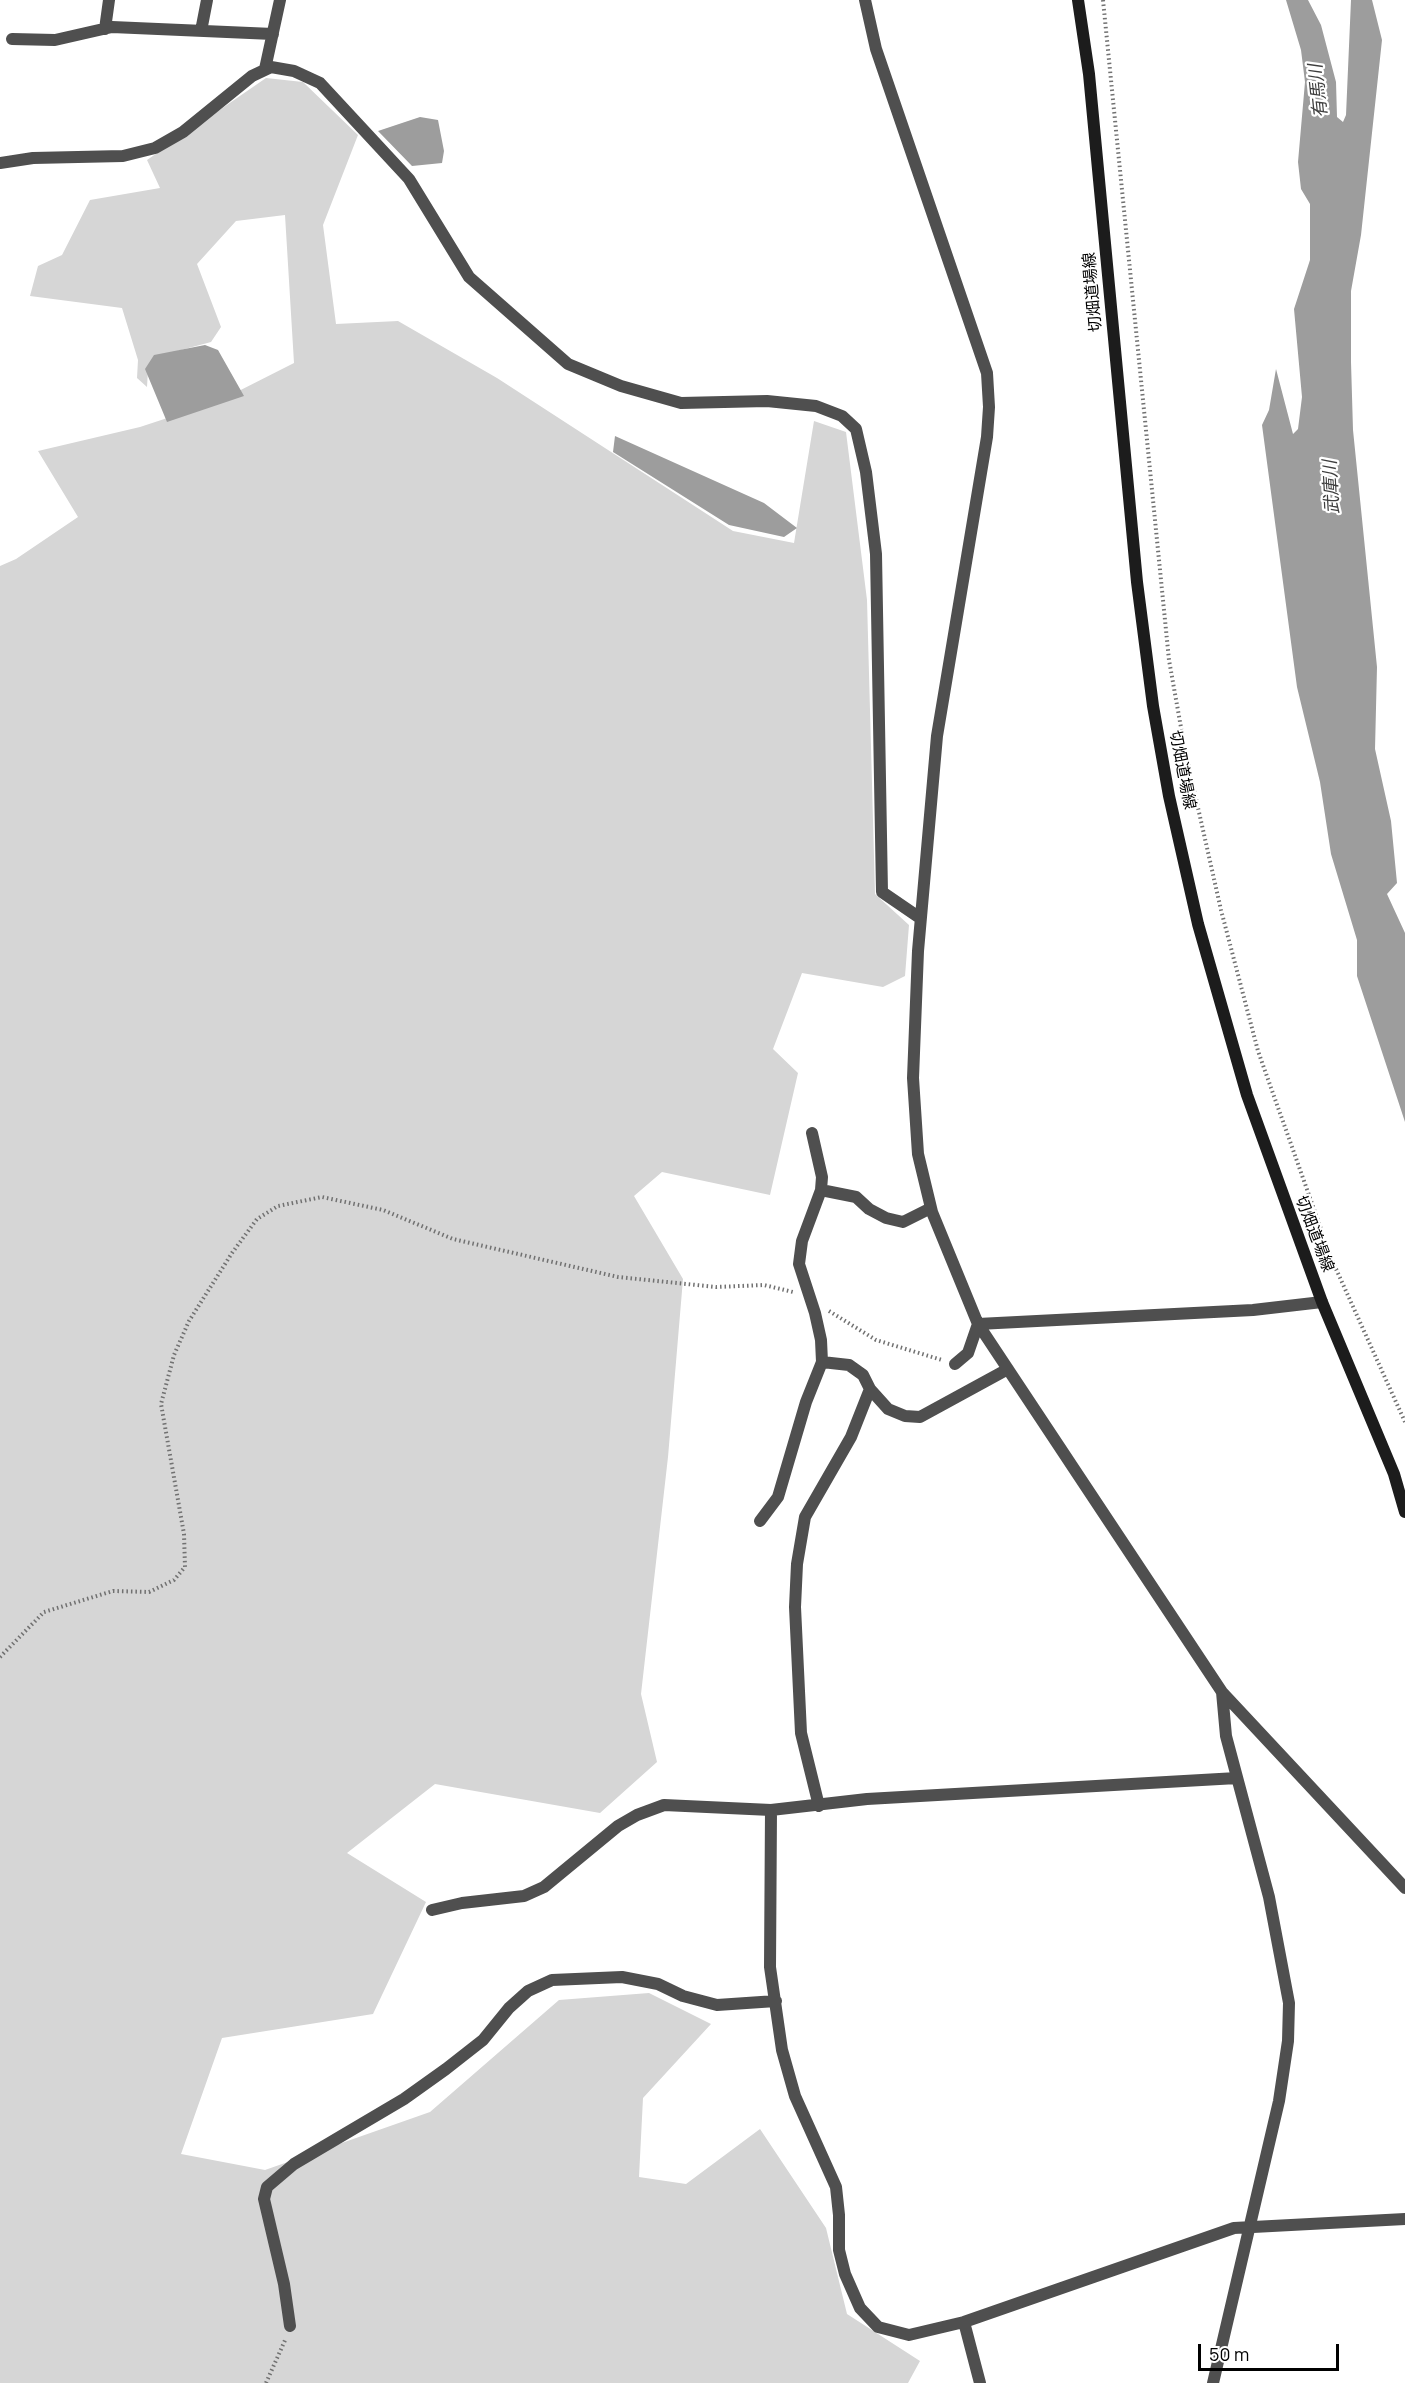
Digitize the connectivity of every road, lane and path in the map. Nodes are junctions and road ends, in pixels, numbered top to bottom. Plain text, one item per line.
1 (109, 0) edge
2 (207, 0) edge
3 (280, 0) edge
4 (865, 0) edge
5 (1078, 0) edge
6 (1103, 0) edge
7 (105, 29) junction
8 (201, 31) junction
9 (273, 34) junction
10 (12, 39) dead end
11 (265, 69) junction
12 (0, 163) edge
13 (920, 918) junction
14 (812, 1133) dead end
15 (821, 1190) junction
16 (931, 1209) junction
17 (803, 1294) dead end
18 (1322, 1302) junction
19 (821, 1306) dead end
20 (978, 1324) junction
21 (822, 1362) junction
22 (955, 1364) joint
23 (1008, 1369) junction
24 (870, 1389) junction
25 (1405, 1422) edge
26 (1405, 1512) edge
27 (760, 1521) dead end
28 (0, 1657) edge
29 (1222, 1692) junction
30 (1238, 1778) junction
31 (819, 1806) junction
32 (771, 1810) junction
33 (1405, 1888) edge
34 (432, 1910) dead end
35 (776, 2001) junction
36 (1405, 2218) edge
37 (1250, 2226) junction
38 (964, 2322) junction
39 (290, 2326) joint
40 (266, 2383) edge
41 (980, 2383) edge
42 (1213, 2383) edge

1 - 7 street
2 - 8 street
3 - 9 street
4 - 13 street
5 - 18 main road, 切畑道場線
6 - 25 path
7 - 8 street
7 - 10 street
8 - 9 street
9 - 11 street
11 - 12 street
11 - 13 street
13 - 16 street
14 - 15 street
15 - 16 street
15 - 21 street
16 - 20 street
17 - 28 path
18 - 20 street
18 - 26 main road, 切畑道場線
19 - 22 path
20 - 22 street
20 - 23 street
21 - 24 street
21 - 27 street
23 - 24 street
23 - 29 street
24 - 31 street
29 - 30 street
29 - 33 street
30 - 31 street
30 - 37 street
31 - 32 street
32 - 34 street
32 - 35 street
35 - 38 street
35 - 39 street
36 - 37 street
37 - 38 street
37 - 42 street
38 - 41 street
39 - 40 path

